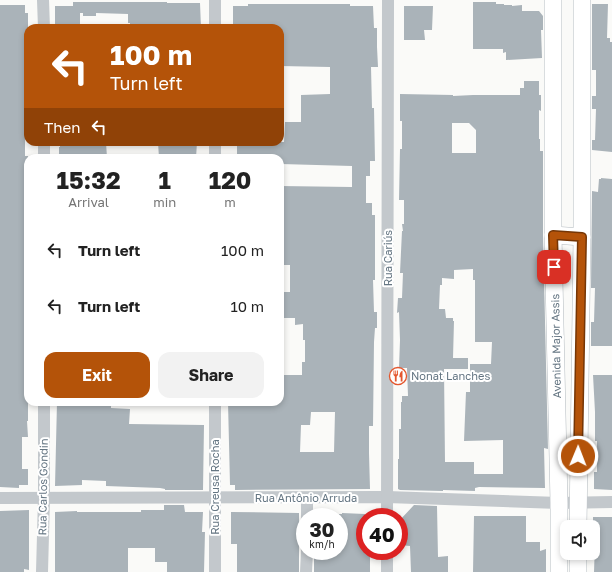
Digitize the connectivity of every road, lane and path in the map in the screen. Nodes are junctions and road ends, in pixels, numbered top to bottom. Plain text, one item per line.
1 (44, 0) edge
2 (215, 0) edge
3 (388, 0) edge
4 (553, 0) edge
5 (582, 0) edge
6 (44, 24) edge
7 (215, 24) edge
8 (553, 235) junction
9 (582, 237) junction
10 (44, 406) edge
11 (214, 406) edge
12 (0, 498) edge
13 (44, 498) junction
14 (214, 498) junction
15 (307, 498) junction
16 (387, 498) junction
17 (612, 502) edge
18 (559, 503) junction
19 (578, 503) junction
20 (307, 508) edge
21 (387, 508) edge
22 (578, 520) edge
23 (306, 560) edge
24 (387, 560) edge
25 (578, 560) edge
26 (42, 572) edge
27 (215, 572) edge
28 (306, 572) edge
29 (387, 572) edge
30 (559, 572) edge
31 (578, 572) edge

1 - 6 street
2 - 7 street
3 - 16 street, Rua Cariús
4 - 8 street, Avenida Major Assis
5 - 9 street, Avenida Major Assis
8 - 9 street
8 - 18 street, Avenida Major Assis
9 - 19 street, Avenida Major Assis
10 - 13 street, Rua Carlos Gondin
11 - 14 street, Rua Creusa Rocha
12 - 13 street, Rua Antônio Arruda
13 - 14 street, Rua Antônio Arruda
13 - 26 street, Rua Carlos Gondin
14 - 15 street, Rua Antônio Arruda
14 - 27 street, Rua Creusa Rocha
15 - 16 street, Rua Antônio Arruda
15 - 20 street
16 - 18 street, Rua Antônio Arruda
16 - 21 street, Rua Cariús
17 - 19 street, Rua Antônio Arruda
18 - 19 street, Rua Antônio Arruda
18 - 30 street, Avenida Major Assis
19 - 22 street, Avenida Major Assis
23 - 28 street
24 - 29 street
25 - 31 street

